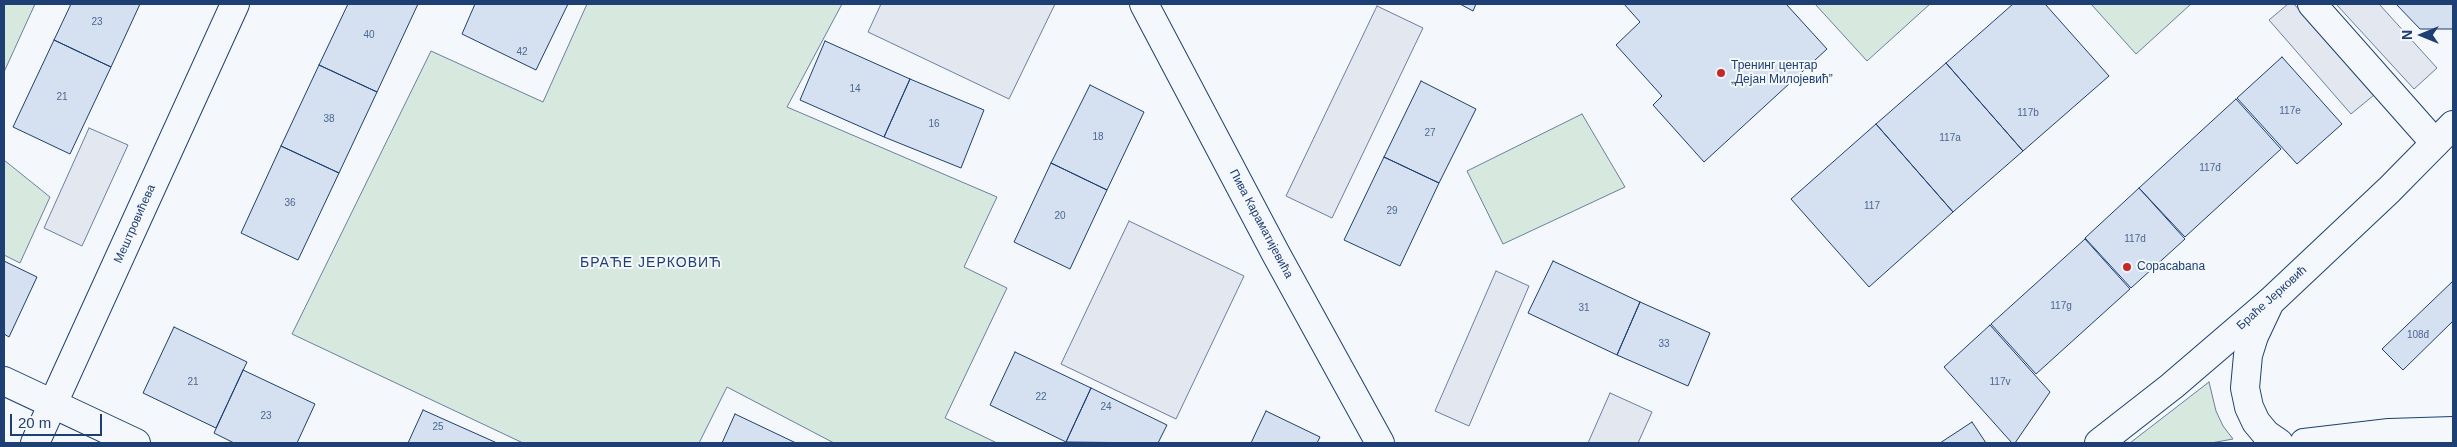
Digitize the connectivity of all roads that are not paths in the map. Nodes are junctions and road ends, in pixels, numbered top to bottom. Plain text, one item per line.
1 (235, 4) edge
2 (1144, 4) edge
3 (2312, 4) edge
4 (2444, 134) edge
5 (2270, 302) junction
6 (4, 381) edge
7 (53, 405) junction
8 (2453, 431) edge
9 (35, 443) edge
10 (136, 443) edge
11 (1380, 443) edge
12 (2099, 443) edge
13 (2279, 443) edge
14 (2304, 443) edge

1 - 7 street, Мештровићева
2 - 11 street, Пива Караматијевића
3 - 4 street, Браће Јерковић
4 - 5 street, Браће Јерковић
5 - 12 street, Браће Јерковић
5 - 13 street
6 - 7 street
7 - 9 street, Мештровићева
7 - 10 street
8 - 14 street

